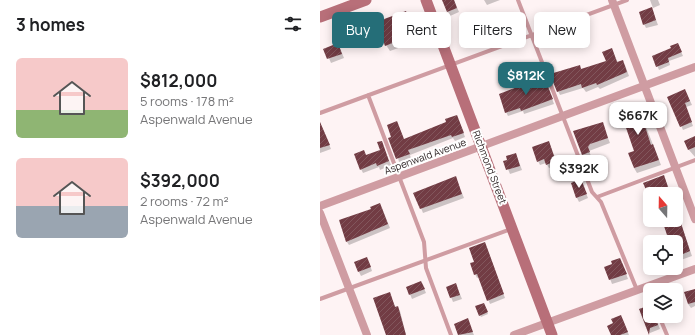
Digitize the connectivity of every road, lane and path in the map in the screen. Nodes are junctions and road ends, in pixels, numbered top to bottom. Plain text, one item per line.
1 (366, 0) edge
2 (426, 0) edge
3 (518, 0) edge
4 (627, 0) edge
5 (612, 3) edge
6 (320, 17) edge
7 (531, 34) junction
8 (451, 64) junction
9 (695, 67) edge
10 (645, 86) junction
11 (368, 95) junction
12 (320, 113) edge
13 (563, 116) junction
14 (482, 146) junction
15 (695, 160) edge
16 (675, 167) junction
17 (400, 176) junction
18 (597, 197) junction
19 (320, 206) edge
20 (320, 213) edge
21 (695, 219) edge
22 (513, 228) junction
23 (425, 260) junction
24 (695, 268) edge
25 (660, 283) edge
26 (349, 288) junction
27 (643, 289) edge
28 (637, 290) junction
29 (320, 299) edge
30 (547, 323) junction
31 (663, 323) edge
32 (367, 335) edge
33 (451, 335) edge
34 (514, 335) edge
35 (552, 335) edge
36 (667, 335) edge

1 - 6 street
2 - 8 street, Richmond Street
3 - 7 lane
4 - 5 lane
5 - 7 lane
5 - 10 street
7 - 8 lane
7 - 13 lane
8 - 11 lane
8 - 14 street, Richmond Street
9 - 10 street, Aspenwald Avenue
10 - 13 street, Aspenwald Avenue
10 - 16 street
11 - 12 lane
11 - 17 lane
13 - 14 street, Aspenwald Avenue
13 - 18 lane
14 - 17 street, Aspenwald Avenue
14 - 22 street, Richmond Street
15 - 16 lane
16 - 18 lane
16 - 21 street
17 - 19 street, Aspenwald Avenue
17 - 23 lane
18 - 28 lane
20 - 26 street
22 - 23 lane
22 - 30 street, Richmond Street
23 - 26 lane
23 - 33 lane
24 - 25 street
26 - 29 lane
26 - 32 street
27 - 28 street
28 - 30 street
30 - 34 street
30 - 35 street, Richmond Street
31 - 36 lane

